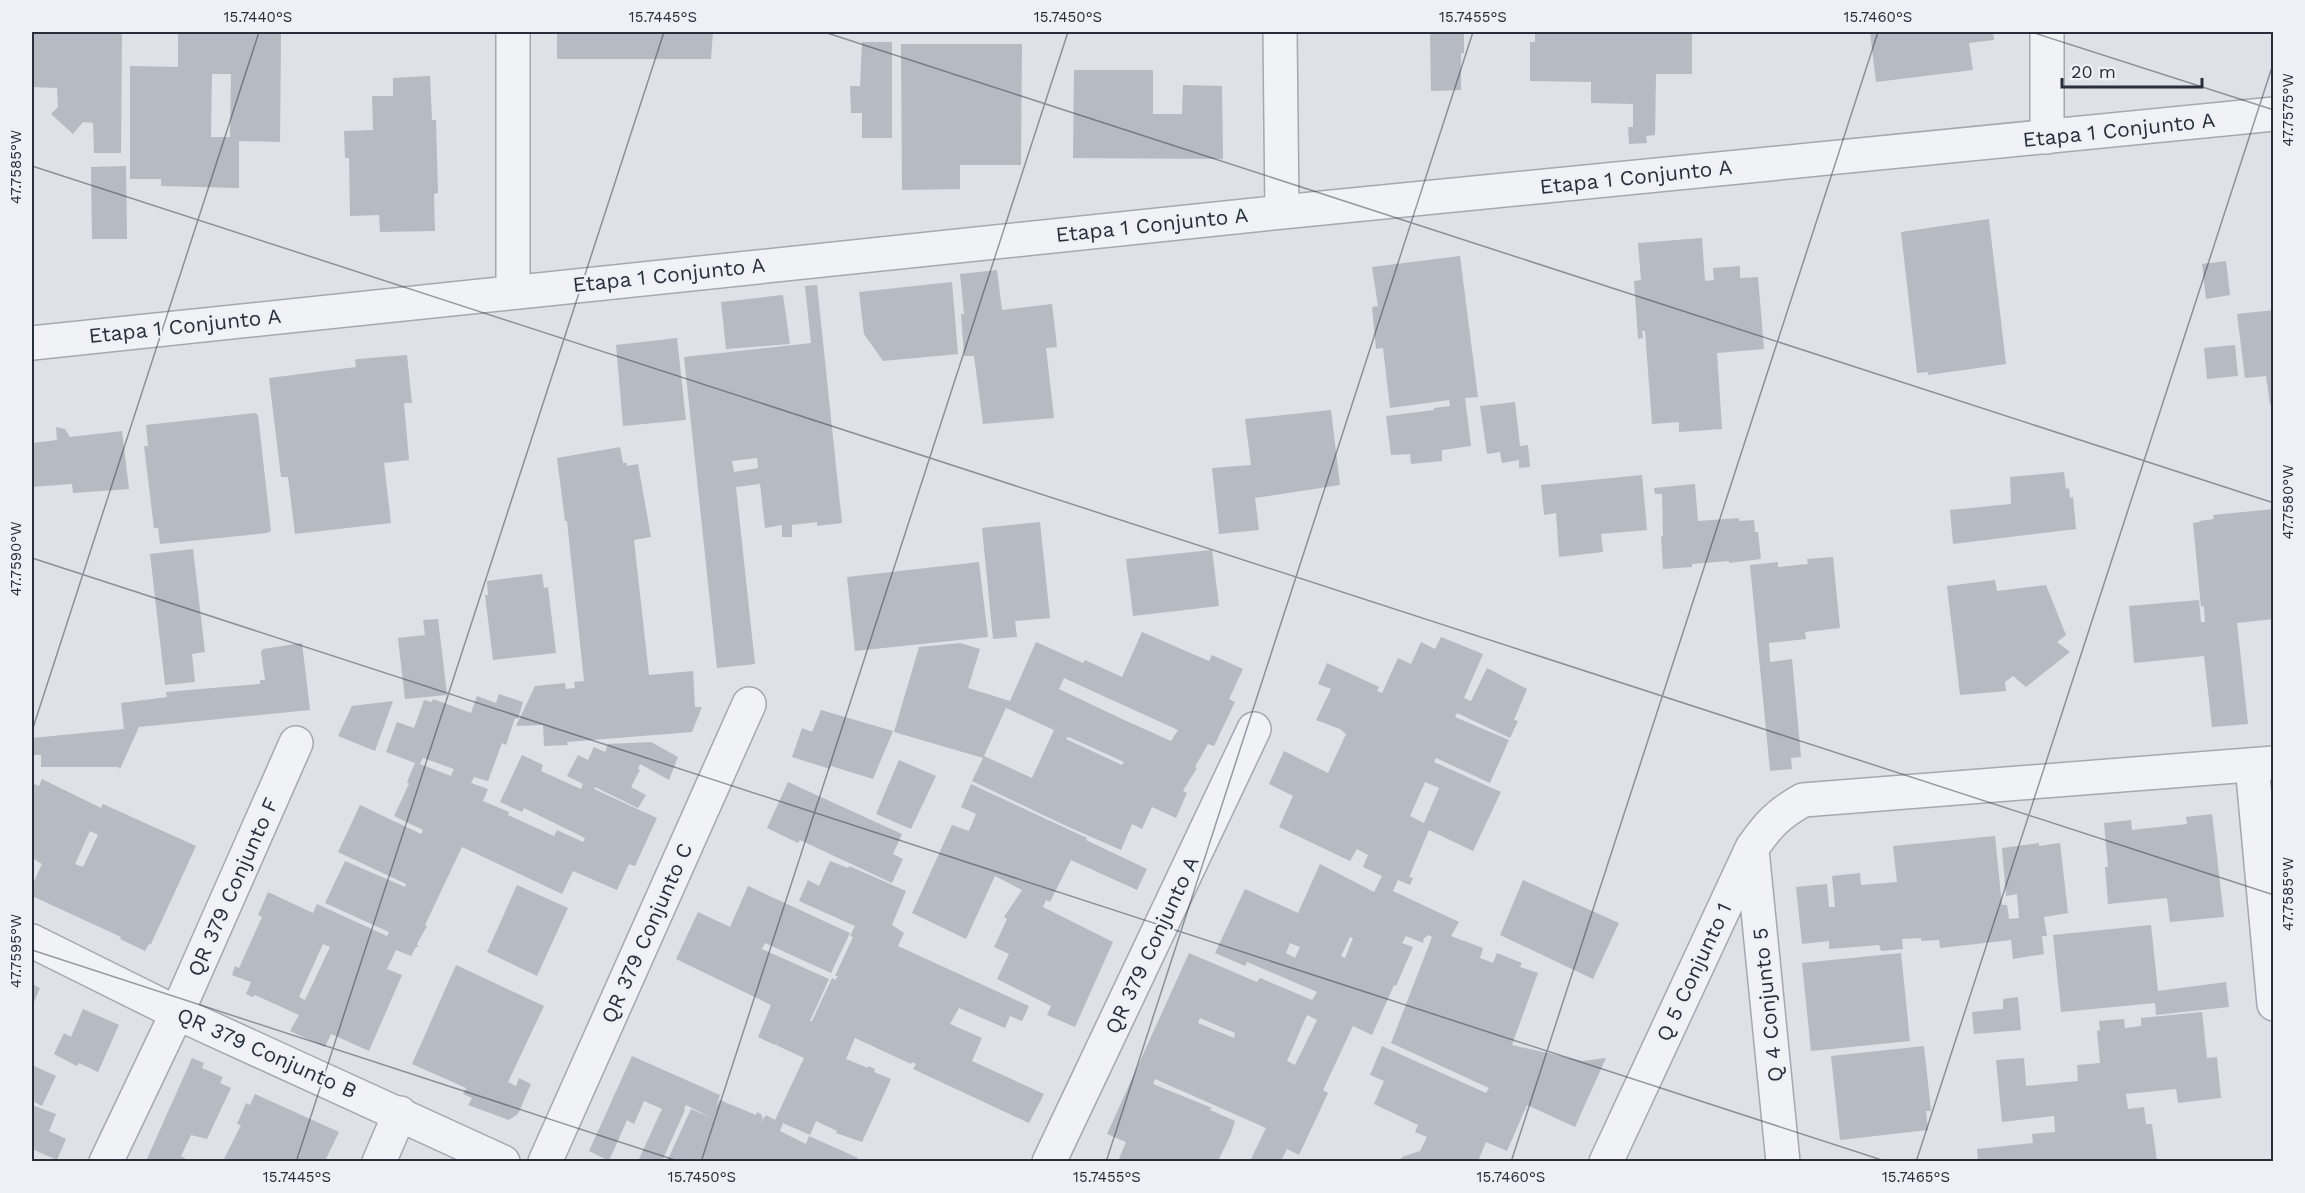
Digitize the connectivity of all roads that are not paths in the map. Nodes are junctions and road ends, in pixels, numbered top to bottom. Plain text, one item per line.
1 (513, 32) edge
2 (1280, 32) edge
3 (2047, 32) edge
4 (2274, 114) edge
5 (2047, 137) junction
6 (1282, 212) junction
7 (513, 291) junction
8 (32, 343) edge
9 (749, 705) dead end
10 (1254, 729) dead end
11 (296, 743) dead end
12 (2263, 764) edge
13 (1752, 848) junction
14 (32, 941) edge
15 (2274, 1004) edge
16 (177, 1013) junction
17 (400, 1113) junction
18 (106, 1161) edge
19 (379, 1161) edge
20 (503, 1161) edge
21 (545, 1161) edge
22 (1049, 1161) edge
23 (1606, 1161) edge
24 (1783, 1161) edge

1 - 7 street
2 - 6 street
3 - 5 street
4 - 5 street, Etapa 1 Conjunto A
5 - 6 street, Etapa 1 Conjunto A
6 - 7 street, Etapa 1 Conjunto A
7 - 8 street, Etapa 1 Conjunto A
9 - 21 street, QR 379 Conjunto C
10 - 22 street, QR 379 Conjunto A
11 - 16 street, QR 379 Conjunto F
12 - 13 street, Q 5 Conjunto 1
12 - 15 street
13 - 23 street, Q 5 Conjunto 1
13 - 24 street, Q 4 Conjunto 5
14 - 16 street, QR 379 Conjunto B
16 - 17 street, QR 379 Conjunto B
16 - 18 street, QR 379 Conjunto F
17 - 19 street
17 - 20 street, QR 379 Conjunto B

